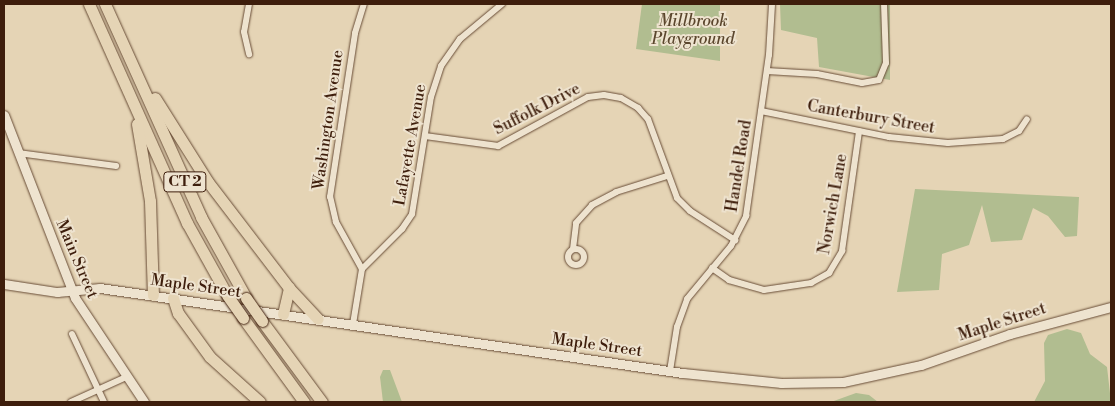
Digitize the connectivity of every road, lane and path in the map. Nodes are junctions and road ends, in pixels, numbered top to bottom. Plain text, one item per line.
1 (89, 4) edge
2 (105, 4) edge
3 (249, 4) edge
4 (364, 4) edge
5 (502, 4) edge
6 (772, 4) edge
7 (884, 4) edge
8 (249, 54) dead end
9 (132, 63) junction
10 (767, 71) junction
11 (132, 100) junction
12 (761, 111) junction
13 (4, 115) edge
14 (1027, 119) dead end
15 (859, 130) junction
16 (425, 136) junction
17 (18, 153) junction
18 (116, 166) dead end
19 (667, 176) junction
20 (735, 240) junction
21 (573, 249) dead end
22 (712, 268) junction
23 (362, 269) junction
24 (4, 284) edge
25 (288, 288) junction
26 (72, 291) junction
27 (153, 295) junction
28 (173, 298) junction
29 (1111, 307) edge
30 (283, 314) junction
31 (318, 319) junction
32 (353, 324) junction
33 (72, 334) dead end
34 (670, 371) junction
35 (126, 377) junction
36 (97, 390) junction
37 (70, 402) edge
38 (104, 402) edge
39 (144, 402) edge
40 (260, 402) edge
41 (304, 402) edge
42 (322, 402) edge

1 - 11 highway, CT 2
2 - 9 highway, CT 2
3 - 8 street
4 - 23 street, Washington Avenue
5 - 16 street, Lafayette Avenue
6 - 10 street, Handel Road
7 - 10 street
9 - 25 highway
9 - 42 highway, CT 2, bridge
10 - 12 street, Handel Road
11 - 27 highway
11 - 41 highway, CT 2, bridge
12 - 15 street, Canterbury Street
12 - 20 street, Handel Road
13 - 17 street, Main Street
14 - 15 street, Canterbury Street
15 - 22 street, Norwich Lane
16 - 19 street, Suffolk Drive
16 - 23 street, Lafayette Avenue
17 - 18 street
17 - 26 street, Main Street
19 - 20 street, Suffolk Drive
19 - 21 street
20 - 22 street, Handel Road
22 - 34 street, Handel Road
23 - 32 street
24 - 26 street, Maple Street
25 - 30 highway
25 - 31 highway
26 - 27 street, Maple Street
26 - 35 street, Main Street
27 - 28 street, Maple Street
28 - 30 street, Maple Street
28 - 40 highway
29 - 34 street, Maple Street
30 - 31 street, Maple Street
31 - 32 street, Maple Street
32 - 34 street, Maple Street
33 - 36 street
35 - 36 street
35 - 39 street, Main Street
36 - 37 street
36 - 38 street

